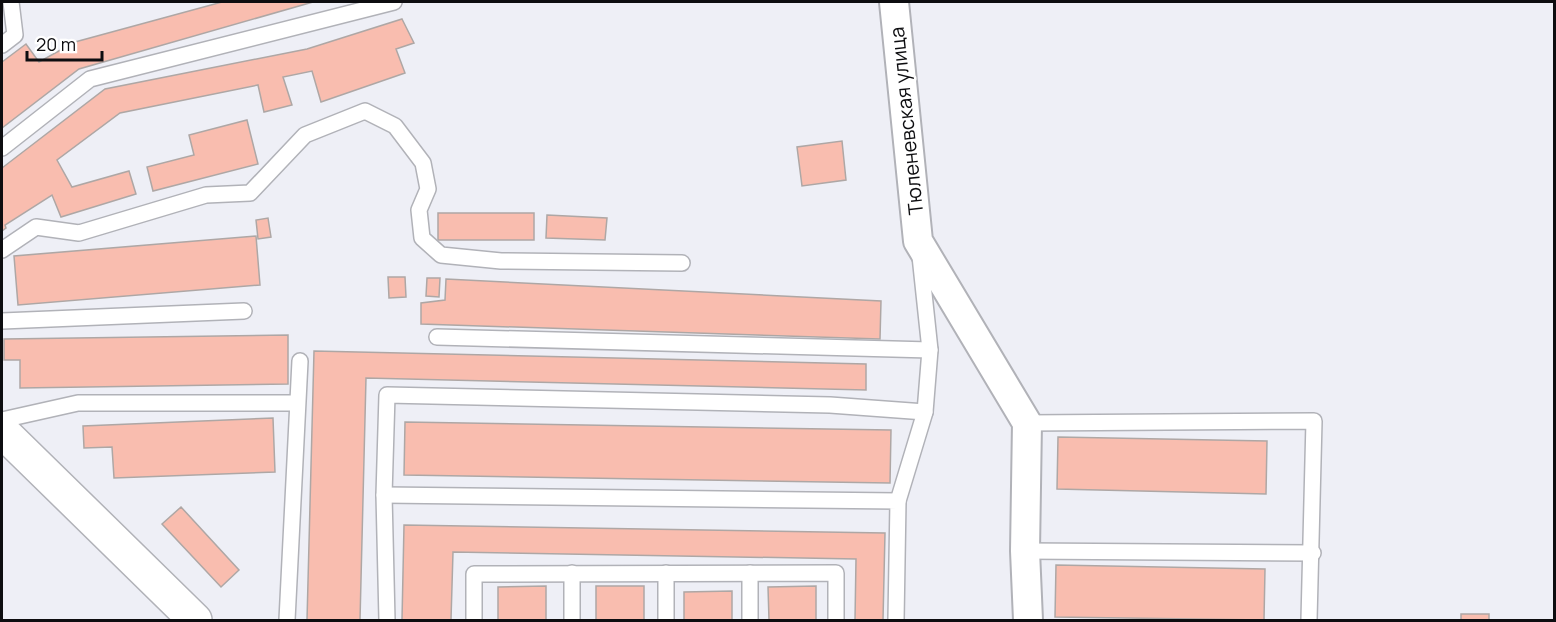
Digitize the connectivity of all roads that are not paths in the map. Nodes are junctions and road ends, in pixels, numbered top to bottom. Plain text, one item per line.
1 (11, 2) edge
2 (394, 2) edge
3 (894, 2) edge
4 (2, 45) edge
5 (2, 148) edge
6 (918, 241) junction
7 (2, 250) edge
8 (682, 263) dead end
9 (244, 311) dead end
10 (2, 320) edge
11 (437, 337) dead end
12 (930, 350) junction
13 (300, 361) dead end
14 (296, 403) junction
15 (925, 412) junction
16 (2, 420) edge
17 (1027, 423) junction
18 (2, 431) edge
19 (384, 495) junction
20 (898, 501) junction
21 (1025, 551) junction
22 (1313, 553) junction
23 (572, 573) junction
24 (666, 573) junction
25 (750, 573) junction
26 (1026, 618) edge
27 (195, 621) edge
28 (287, 621) edge
29 (387, 621) edge
30 (474, 621) edge
31 (572, 621) edge
32 (666, 621) edge
33 (750, 621) edge
34 (836, 621) edge
35 (896, 621) edge
36 (1309, 621) edge

1 - 4 lane
2 - 5 lane
3 - 6 street, Тюленевская улица
6 - 12 lane
6 - 17 street
7 - 8 lane
9 - 10 lane
11 - 12 lane
12 - 15 lane
13 - 14 lane
14 - 16 lane
14 - 28 lane
15 - 19 lane
15 - 20 lane
17 - 21 street
17 - 22 lane
18 - 27 street
19 - 20 lane
19 - 29 lane
20 - 35 lane
21 - 22 lane
21 - 26 street
22 - 36 lane
23 - 24 lane
23 - 30 lane
23 - 31 lane
24 - 25 lane
24 - 32 lane
25 - 33 lane
25 - 34 lane

